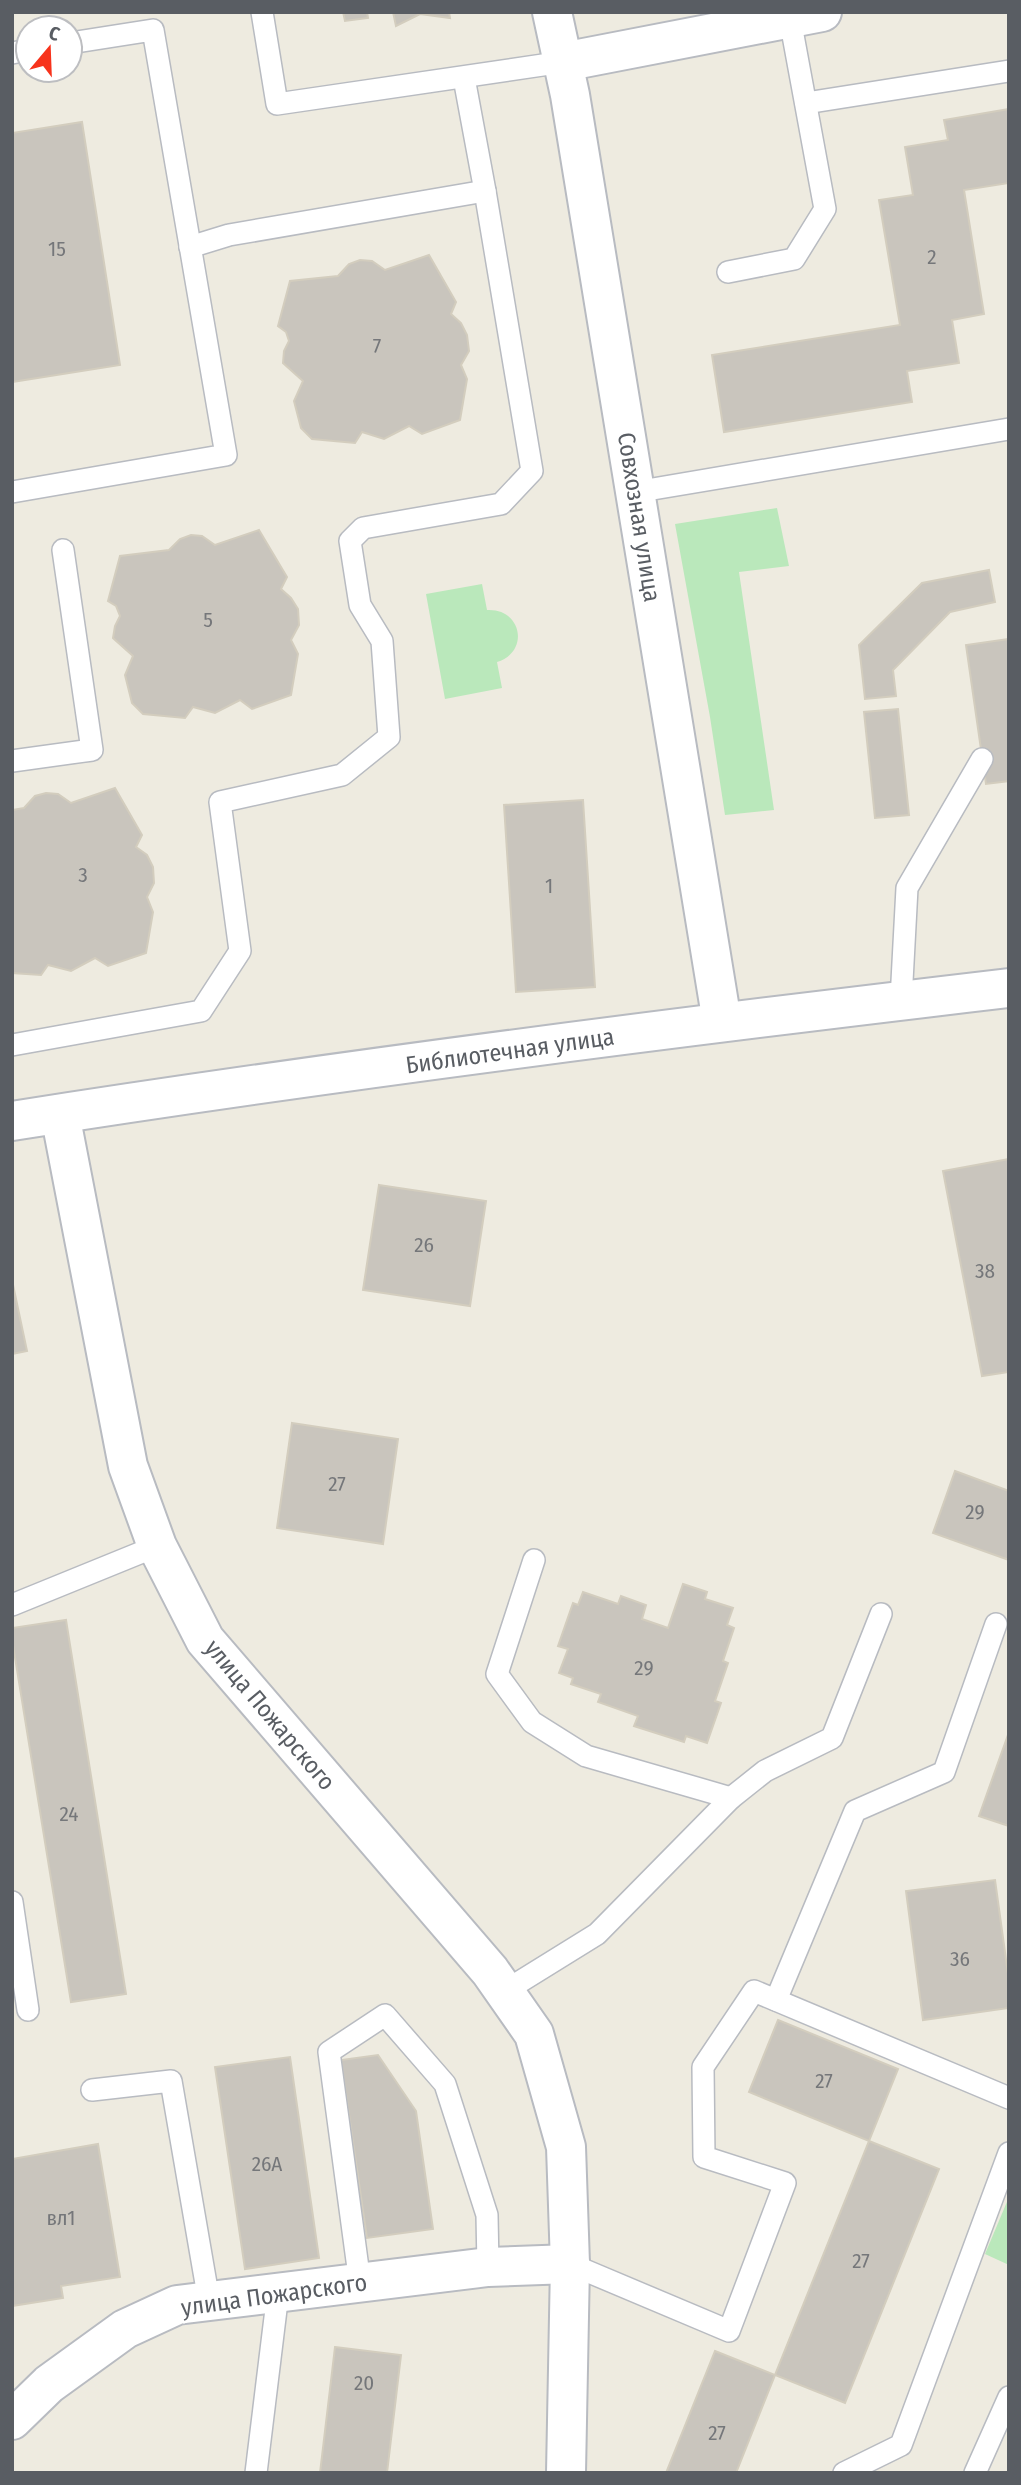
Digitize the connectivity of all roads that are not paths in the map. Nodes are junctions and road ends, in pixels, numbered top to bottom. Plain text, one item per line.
1 (262, 12) edge
2 (552, 12) edge
3 (806, 15) edge
4 (84, 41) edge
5 (562, 62) junction
6 (1009, 71) edge
7 (464, 78) junction
8 (806, 103) junction
9 (485, 191) junction
10 (190, 247) junction
11 (728, 272) dead end
12 (1009, 429) edge
13 (12, 492) edge
14 (635, 492) junction
15 (63, 550) dead end
16 (982, 759) dead end
17 (12, 761) edge
18 (1009, 988) edge
19 (901, 1000) junction
20 (722, 1022) junction
21 (12, 1045) edge
22 (60, 1114) junction
23 (12, 1121) edge
24 (157, 1546) junction
25 (534, 1560) dead end
26 (12, 1605) edge
27 (881, 1614) dead end
28 (996, 1624) dead end
29 (731, 1797) junction
30 (12, 1902) edge
31 (505, 1991) junction
32 (776, 2000) junction
33 (28, 2010) dead end
34 (92, 2090) dead end
35 (1009, 2098) edge
36 (1009, 2153) edge
37 (570, 2264) junction
38 (488, 2267) junction
39 (360, 2283) junction
40 (278, 2293) junction
41 (209, 2301) junction
42 (1009, 2397) edge
43 (12, 2420) edge
44 (256, 2473) edge
45 (566, 2473) edge
46 (844, 2473) edge
47 (975, 2473) edge

1 - 7 lane
2 - 5 street, Совхозная улица
3 - 5 street
3 - 8 lane
4 - 10 lane
5 - 7 lane
5 - 14 street, Совхозная улица
6 - 8 lane
7 - 9 lane
8 - 11 lane
9 - 10 lane
9 - 21 lane
10 - 13 lane
12 - 14 lane
14 - 20 street, Совхозная улица
15 - 17 lane
16 - 19 lane
18 - 19 street, Библиотечная улица
19 - 20 street, Библиотечная улица
20 - 22 street, Библиотечная улица
22 - 23 street, Библиотечная улица
22 - 24 street, улица Пожарского
24 - 26 lane
24 - 31 street, улица Пожарского
25 - 29 lane
27 - 29 lane
28 - 32 lane
29 - 31 lane
30 - 33 lane
31 - 37 street, улица Пожарского
32 - 35 lane
32 - 37 lane
34 - 41 lane
36 - 46 lane
37 - 38 street, улица Пожарского
37 - 45 street, улица Пожарского
38 - 39 street, улица Пожарского
38 - 39 lane
39 - 40 street, улица Пожарского
40 - 41 street, улица Пожарского
40 - 44 lane
41 - 43 street, улица Пожарского
42 - 47 lane

